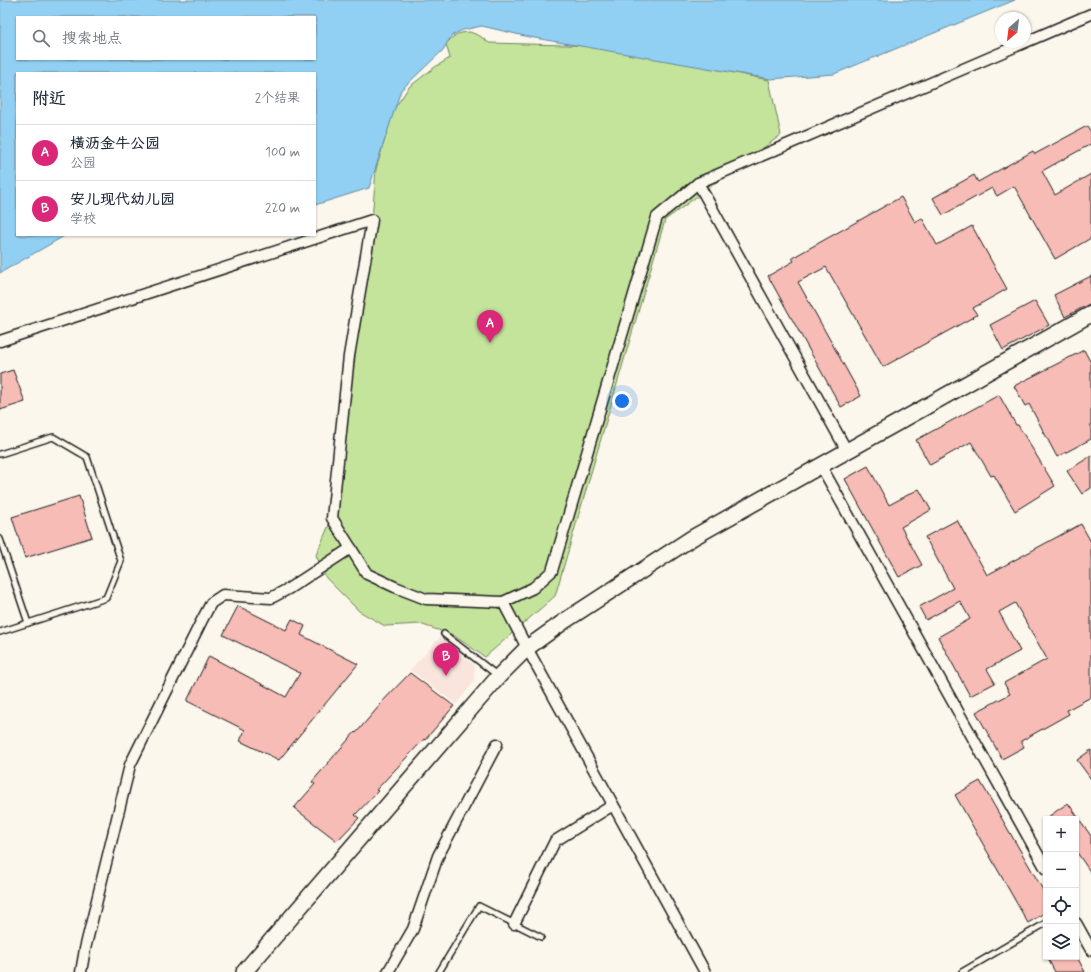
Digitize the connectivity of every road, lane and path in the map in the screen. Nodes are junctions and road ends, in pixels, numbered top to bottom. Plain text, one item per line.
1 (1091, 14) edge
2 (698, 183) junction
3 (1091, 314) edge
4 (0, 341) edge
5 (847, 451) junction
6 (0, 454) edge
7 (821, 466) junction
8 (0, 539) edge
9 (351, 548) junction
10 (503, 602) junction
11 (28, 623) junction
12 (0, 632) edge
13 (444, 634) dead end
14 (527, 648) junction
15 (499, 676) junction
16 (497, 744) dead end
17 (613, 805) junction
18 (1043, 864) edge
19 (514, 924) junction
20 (1077, 924) edge
21 (1043, 926) edge
22 (541, 937) dead end
23 (1091, 950) edge
24 (81, 972) edge
25 (244, 972) edge
26 (388, 972) edge
27 (439, 972) edge
28 (705, 972) edge
29 (962, 972) edge

1 - 2 street
2 - 5 street
2 - 10 street
3 - 5 street
4 - 9 street
5 - 7 street
6 - 11 lane
7 - 14 street
7 - 18 street
8 - 11 lane
9 - 10 street
9 - 24 street
10 - 14 street
11 - 12 lane
13 - 15 lane
14 - 15 street
14 - 17 street
15 - 25 street
16 - 26 street
17 - 19 street
17 - 28 street
19 - 22 lane
19 - 27 lane
20 - 23 street
21 - 29 lane

